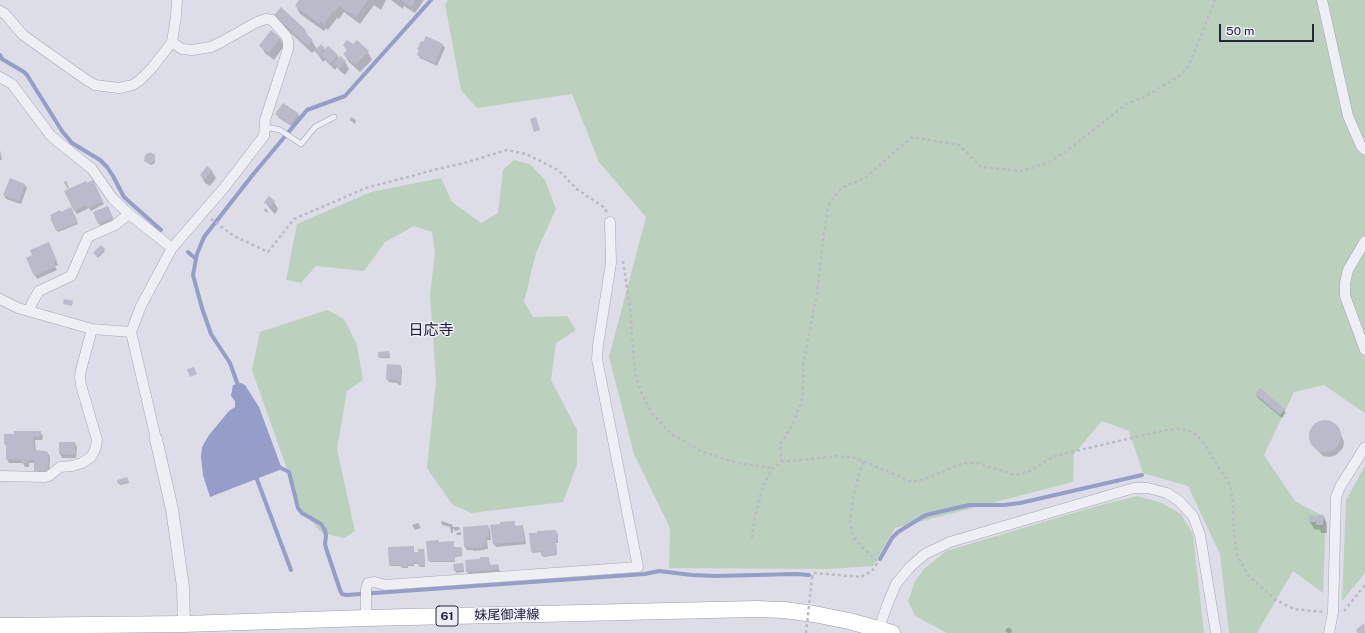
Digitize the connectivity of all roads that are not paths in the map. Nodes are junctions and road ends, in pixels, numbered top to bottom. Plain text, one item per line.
1 (177, 0) edge
2 (1322, 0) edge
3 (0, 11) edge
4 (172, 42) junction
5 (0, 77) edge
6 (334, 117) dead end
7 (265, 130) junction
8 (1365, 150) edge
9 (129, 214) junction
10 (610, 222) road end
11 (1365, 240) edge
12 (172, 248) junction
13 (0, 299) edge
14 (29, 310) junction
15 (92, 329) junction
16 (131, 332) junction
17 (1365, 350) edge
18 (156, 439) joint
19 (1365, 447) edge
20 (0, 476) edge
21 (366, 618) junction
22 (0, 626) edge
23 (184, 627) junction
24 (886, 631) edge
25 (1216, 633) edge
26 (1329, 633) edge

1 - 4 street
2 - 8 street
3 - 4 street
4 - 7 street
5 - 9 street
6 - 7 lane
7 - 12 street
9 - 12 street
9 - 14 street
10 - 21 street
11 - 17 street
12 - 16 street
13 - 14 street
14 - 15 street
15 - 16 street
15 - 20 street
16 - 18 street
18 - 23 street
19 - 26 street
21 - 23 main road, 妹尾御津線 / 61
21 - 24 main road, 妹尾御津線 / 61
22 - 23 main road, 妹尾御津線 / 61
24 - 25 street

